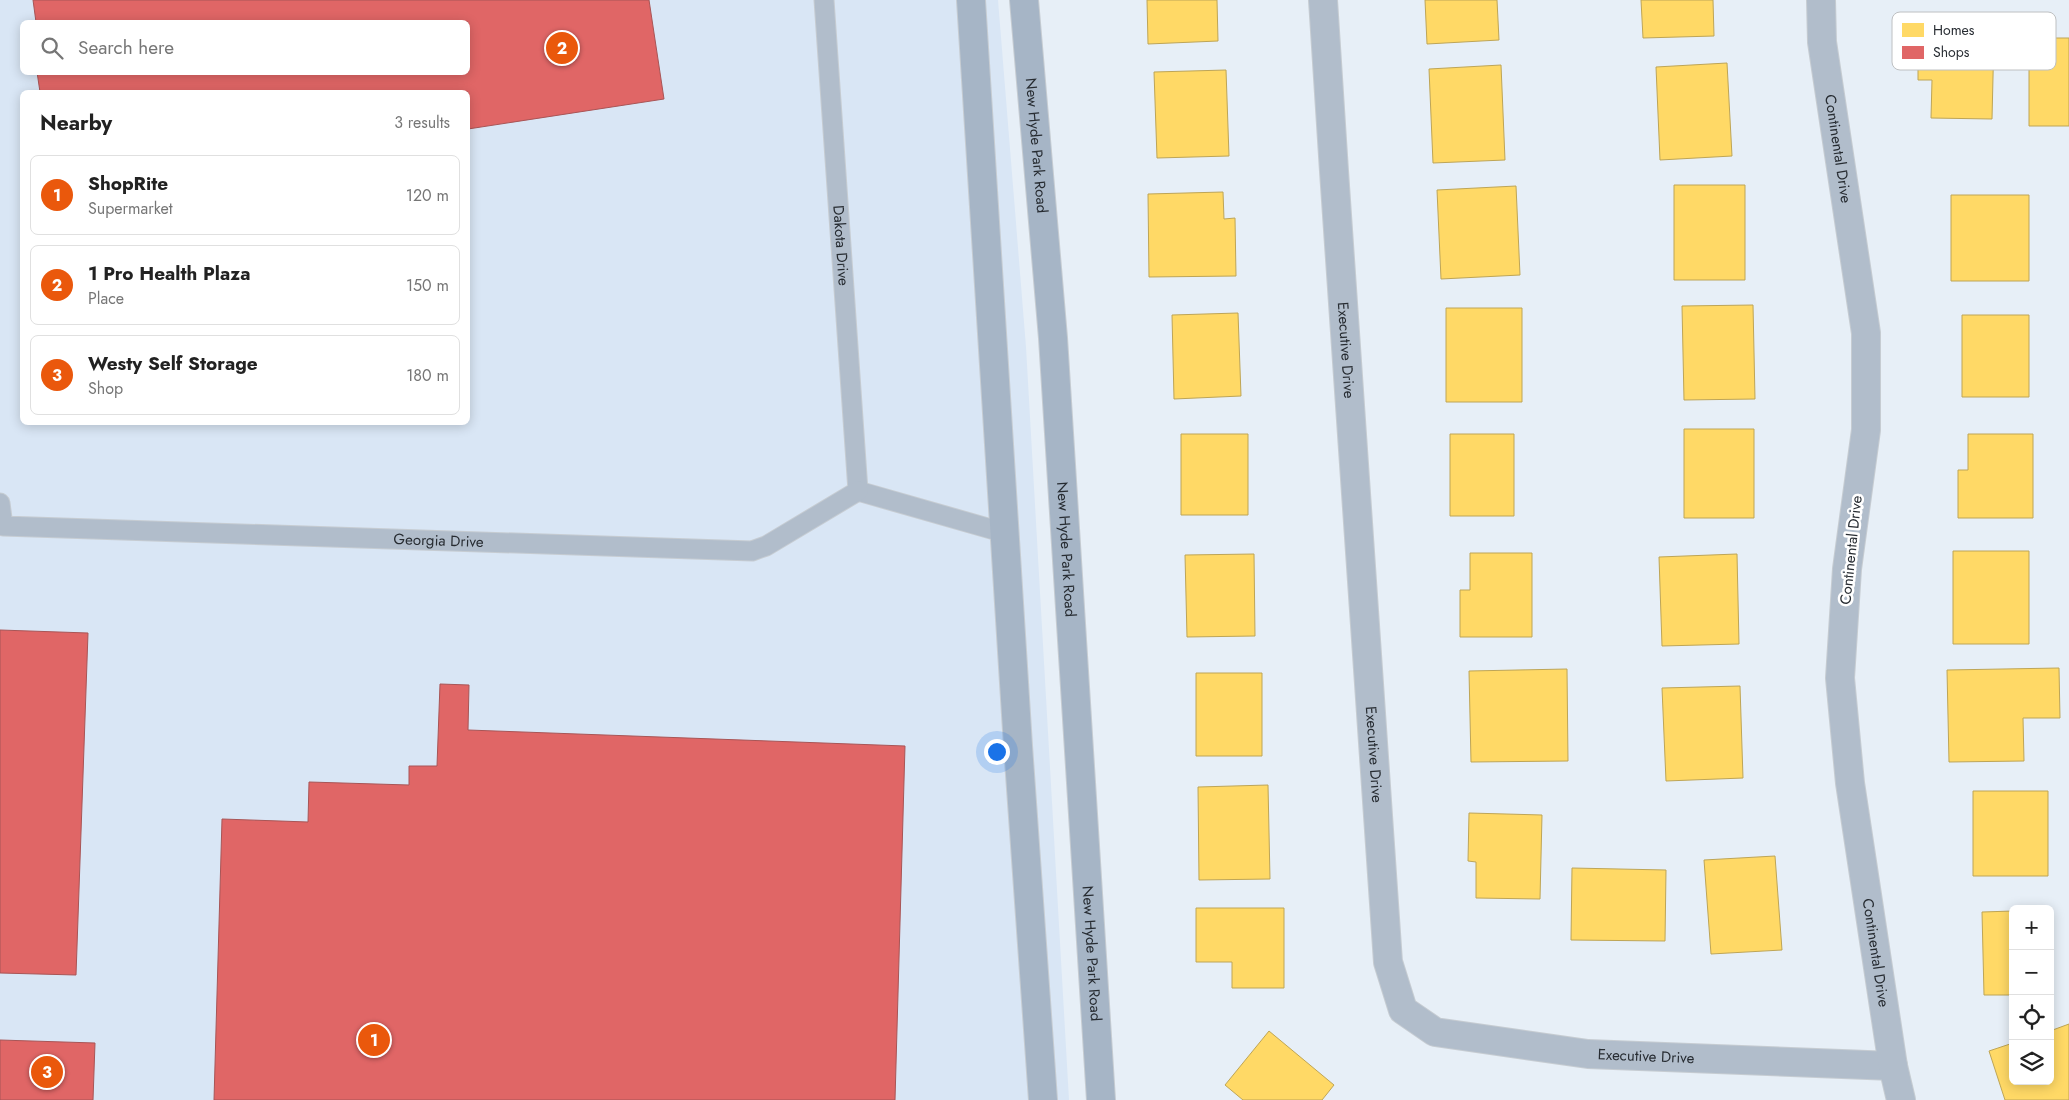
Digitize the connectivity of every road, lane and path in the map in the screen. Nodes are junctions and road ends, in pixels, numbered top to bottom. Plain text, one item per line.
1 (824, 0) edge
2 (971, 0) edge
3 (1024, 0) edge
4 (1323, 0) edge
5 (1821, 0) edge
6 (858, 491) junction
7 (0, 503) edge
8 (1005, 533) junction
9 (1893, 1066) junction
10 (1043, 1100) edge
11 (1101, 1100) edge
12 (1901, 1100) edge

1 - 6 lane, Dakota Drive
2 - 8 main road
3 - 11 main road, New Hyde Park Road
4 - 9 street, Executive Drive
5 - 9 street, Continental Drive
6 - 7 lane, Georgia Drive
6 - 8 lane
8 - 10 main road
9 - 12 street, Continental Drive

